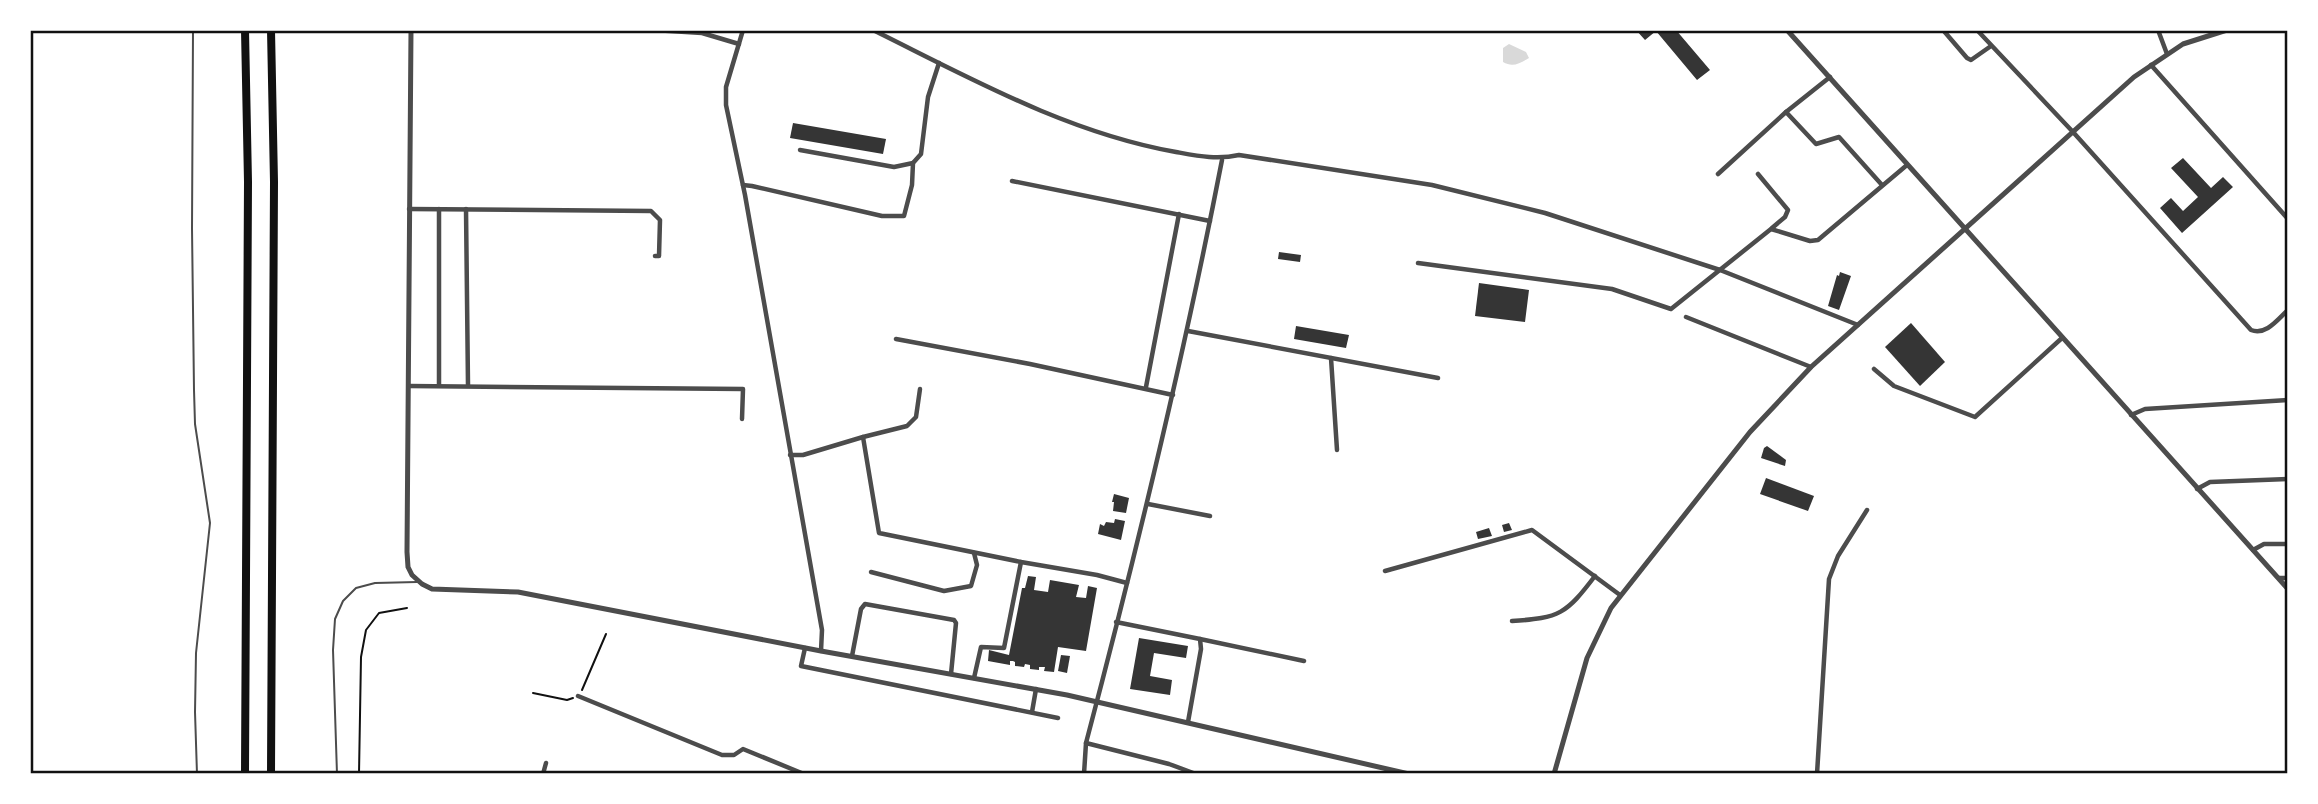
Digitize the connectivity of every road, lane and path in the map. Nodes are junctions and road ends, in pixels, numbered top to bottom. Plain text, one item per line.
1 (193, 30) edge
2 (245, 30) edge
3 (271, 30) edge
4 (411, 30) edge
5 (447, 30) edge
6 (458, 30) edge
7 (570, 30) edge
8 (647, 30) edge
9 (653, 30) edge
10 (743, 30) edge
11 (873, 30) edge
12 (1787, 30) edge
13 (1943, 30) edge
14 (1977, 30) edge
15 (2158, 30) edge
16 (2227, 30) edge
17 (739, 44) junction
18 (1991, 45) junction
19 (2166, 54) junction
20 (939, 62) junction
21 (2151, 64) junction
22 (1830, 77) junction
23 (1786, 112) junction
24 (2074, 132) junction
25 (800, 149) dead end
26 (1222, 160) junction
27 (913, 163) junction
28 (1907, 164) junction
29 (1718, 174) dead end
30 (1758, 174) dead end
31 (1012, 181) dead end
32 (743, 185) junction
33 (1882, 185) junction
34 (409, 209) junction
35 (439, 209) junction
36 (466, 209) junction
37 (1179, 214) junction
38 (2288, 219) edge
39 (1210, 221) junction
40 (1771, 229) junction
41 (1966, 230) junction
42 (655, 256) dead end
43 (1418, 263) dead end
44 (1720, 270) junction
45 (2288, 310) edge
46 (1686, 317) dead end
47 (1858, 325) junction
48 (1188, 331) junction
49 (2062, 338) junction
50 (896, 340) dead end
51 (1331, 358) junction
52 (1811, 367) junction
53 (1874, 369) dead end
54 (1438, 378) dead end
55 (439, 385) junction
56 (468, 385) junction
57 (410, 386) junction
58 (1146, 387) junction
59 (920, 388) dead end
60 (1173, 395) junction
61 (2288, 400) edge
62 (2131, 415) junction
63 (742, 419) dead end
64 (863, 437) junction
65 (1337, 450) dead end
66 (790, 455) junction
67 (2288, 479) edge
68 (2197, 489) junction
69 (1148, 504) junction
70 (1867, 510) dead end
71 (1210, 516) dead end
72 (2288, 544) edge
73 (2253, 550) junction
74 (974, 552) junction
75 (1021, 562) junction
76 (1385, 571) dead end
77 (871, 572) dead end
78 (1595, 576) junction
79 (2279, 578) junction
80 (2288, 578) edge
81 (418, 581) junction
82 (1127, 583) junction
83 (2288, 589) edge
84 (1620, 596) junction
85 (407, 608) dead end
86 (1512, 621) dead end
87 (1116, 622) junction
88 (606, 634) dead end
89 (1200, 639) junction
90 (805, 648) junction
91 (821, 651) junction
92 (852, 656) junction
93 (1304, 661) dead end
94 (951, 674) junction
95 (974, 678) junction
96 (1036, 689) junction
97 (533, 692) dead end
98 (578, 696) junction
99 (1097, 701) junction
100 (1032, 712) junction
101 (1058, 718) dead end
102 (1188, 722) junction
103 (1086, 743) junction
104 (546, 763) dead end
105 (1186, 772) edge
106 (197, 774) edge
107 (245, 774) edge
108 (271, 774) edge
109 (337, 774) edge
110 (359, 774) edge
111 (542, 774) edge
112 (804, 774) edge
113 (1084, 774) edge
114 (1196, 774) edge
115 (1409, 774) edge
116 (1554, 774) edge
117 (1817, 774) edge

1 - 106 lane
2 - 107 highway
3 - 108 highway
4 - 34 street
5 - 6 street
6 - 7 street
8 - 9 street
9 - 17 street
10 - 17 street
11 - 20 street
12 - 22 street
13 - 18 street
14 - 18 street
15 - 19 street
16 - 19 street
17 - 32 street
18 - 24 street
19 - 21 street
20 - 26 street
20 - 27 street
21 - 24 street
21 - 38 street
22 - 23 street
22 - 28 street
23 - 29 street
23 - 33 street
24 - 41 street
24 - 45 street
25 - 27 street
26 - 39 street
26 - 44 street
27 - 32 street
28 - 33 street
28 - 41 street
30 - 40 street
31 - 37 street
32 - 66 street
33 - 40 street
34 - 35 street
34 - 57 street
35 - 36 street
35 - 55 street
36 - 42 street
36 - 56 street
37 - 39 street
37 - 58 street
39 - 48 street
40 - 44 street
41 - 47 street
41 - 49 street
43 - 44 street
44 - 47 street
46 - 52 street
47 - 52 street
48 - 51 street
48 - 60 street
49 - 53 street
49 - 62 street
50 - 58 street
51 - 54 street
51 - 65 street
52 - 84 street
55 - 56 street
55 - 57 street
56 - 63 street
57 - 81 street
58 - 60 street
59 - 64 street
60 - 69 street
61 - 62 street
62 - 68 street
64 - 66 street
64 - 74 street
66 - 91 street
67 - 68 street
68 - 73 street
69 - 71 street
69 - 82 street
70 - 117 street
72 - 73 street
73 - 79 street
74 - 75 street
74 - 77 street
75 - 82 street
75 - 95 street
76 - 78 street
78 - 84 street
78 - 86 street
79 - 80 street
79 - 83 street
81 - 90 street
81 - 109 lane
82 - 87 street
84 - 116 street
85 - 110 path
87 - 89 street
87 - 99 street
88 - 98 path
89 - 93 street
89 - 102 street
90 - 91 street
90 - 100 street
91 - 92 street
92 - 94 street
92 - 94 street
94 - 95 street
95 - 96 street
96 - 99 street
96 - 100 street
97 - 98 path
98 - 112 street
99 - 102 street
99 - 103 street
100 - 101 street
102 - 115 street
103 - 105 street
103 - 113 street
104 - 111 street
105 - 114 street

